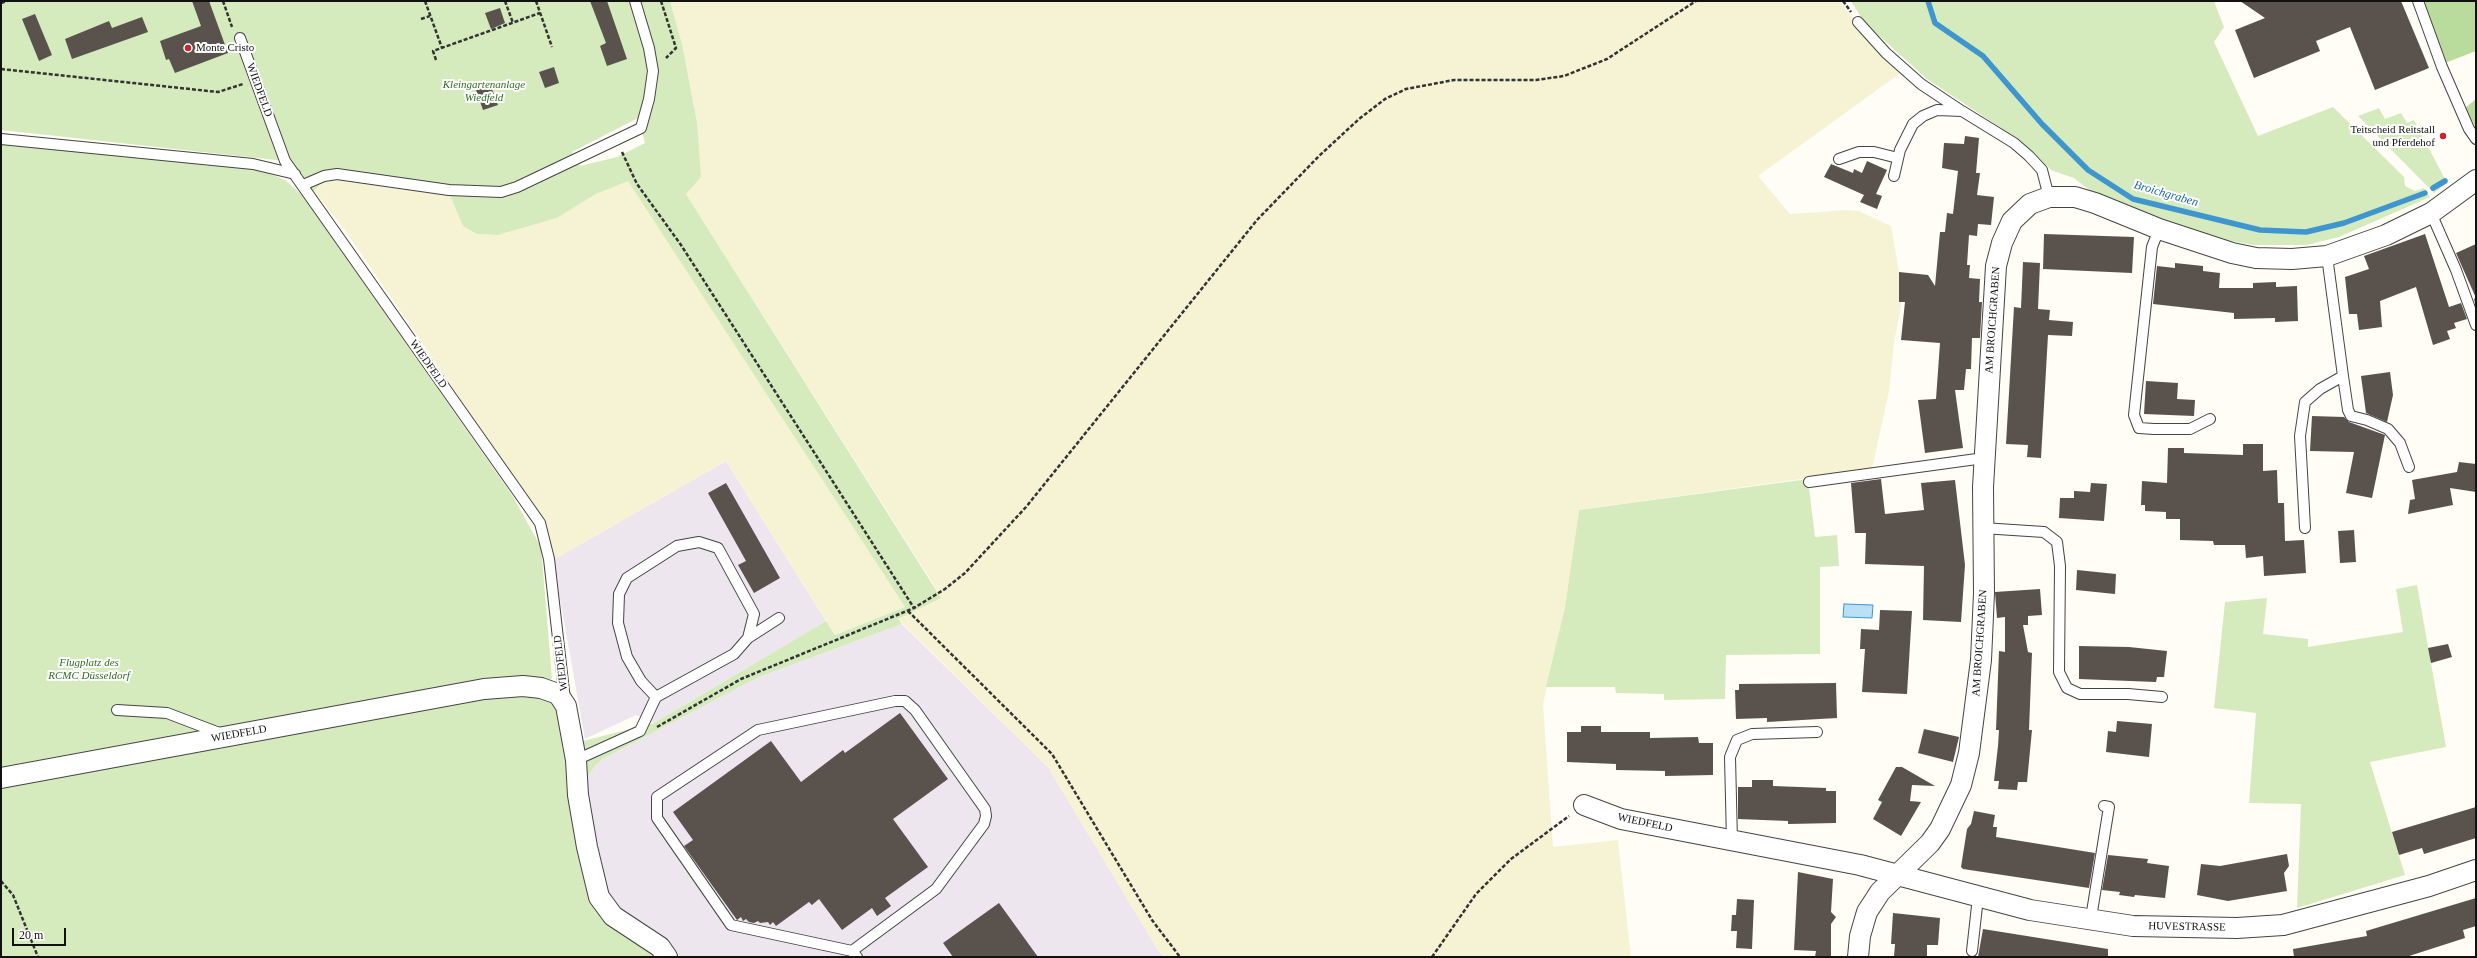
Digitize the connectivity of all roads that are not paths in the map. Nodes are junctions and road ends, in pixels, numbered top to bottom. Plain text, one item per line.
1 (635, 1) edge
2 (2418, 1) edge
3 (1858, 22) dead end
4 (240, 38) road end
5 (1962, 111) junction
6 (1, 139) edge
7 (2476, 139) edge
8 (1898, 158) junction
9 (1839, 159) dead end
10 (295, 174) junction
11 (1894, 176) dead end
12 (2476, 180) edge
13 (303, 185) junction
14 (2050, 197) junction
15 (2430, 213) junction
16 (2159, 229) junction
17 (2327, 256) junction
18 (2476, 325) edge
19 (2343, 376) junction
20 (2210, 419) dead end
21 (1984, 458) junction
22 (2409, 466) dead end
23 (1809, 482) dead end
24 (1982, 528) junction
25 (2305, 528) dead end
26 (779, 618) dead end
27 (748, 638) junction
28 (656, 697) junction
29 (2162, 698) dead end
30 (566, 706) junction
31 (117, 710) dead end
32 (1817, 732) dead end
33 (226, 736) junction
34 (576, 760) junction
35 (1, 778) edge
36 (1584, 805) road end
37 (2104, 806) dead end
38 (1732, 841) junction
39 (2476, 870) edge
40 (1897, 876) junction
41 (1978, 897) junction
42 (2091, 918) junction
43 (1972, 951) dead end
44 (854, 954) edge
45 (667, 957) edge
46 (1858, 957) edge

1 - 13 lane
2 - 7 lane
3 - 5 lane
4 - 10 lane, WIEDFELD
5 - 8 lane
5 - 14 lane
6 - 10 lane
8 - 9 lane
8 - 11 lane
10 - 13 lane, WIEDFELD
12 - 15 street, AM BROICHGRABEN
13 - 30 lane, WIEDFELD
14 - 16 street, AM BROICHGRABEN
14 - 21 street, AM BROICHGRABEN
15 - 17 street, AM BROICHGRABEN
15 - 18 lane
16 - 17 street, AM BROICHGRABEN
16 - 20 lane
17 - 19 lane
19 - 22 lane
19 - 25 lane
21 - 23 lane
21 - 24 street, AM BROICHGRABEN
24 - 29 lane
24 - 40 street, AM BROICHGRABEN
26 - 27 lane
27 - 28 lane
27 - 28 lane
28 - 34 lane
30 - 33 street, WIEDFELD
30 - 34 street, WIEDFELD
31 - 33 lane
32 - 38 lane
33 - 35 street, WIEDFELD
34 - 45 street, WIEDFELD
36 - 38 street, WIEDFELD
37 - 42 lane
38 - 40 street, WIEDFELD
39 - 42 street, HUVESTRASSE
40 - 41 street, HUVESTRASSE
40 - 46 street, AM BROICHGRABEN
41 - 42 street, HUVESTRASSE
41 - 43 lane
44 - 44 lane

